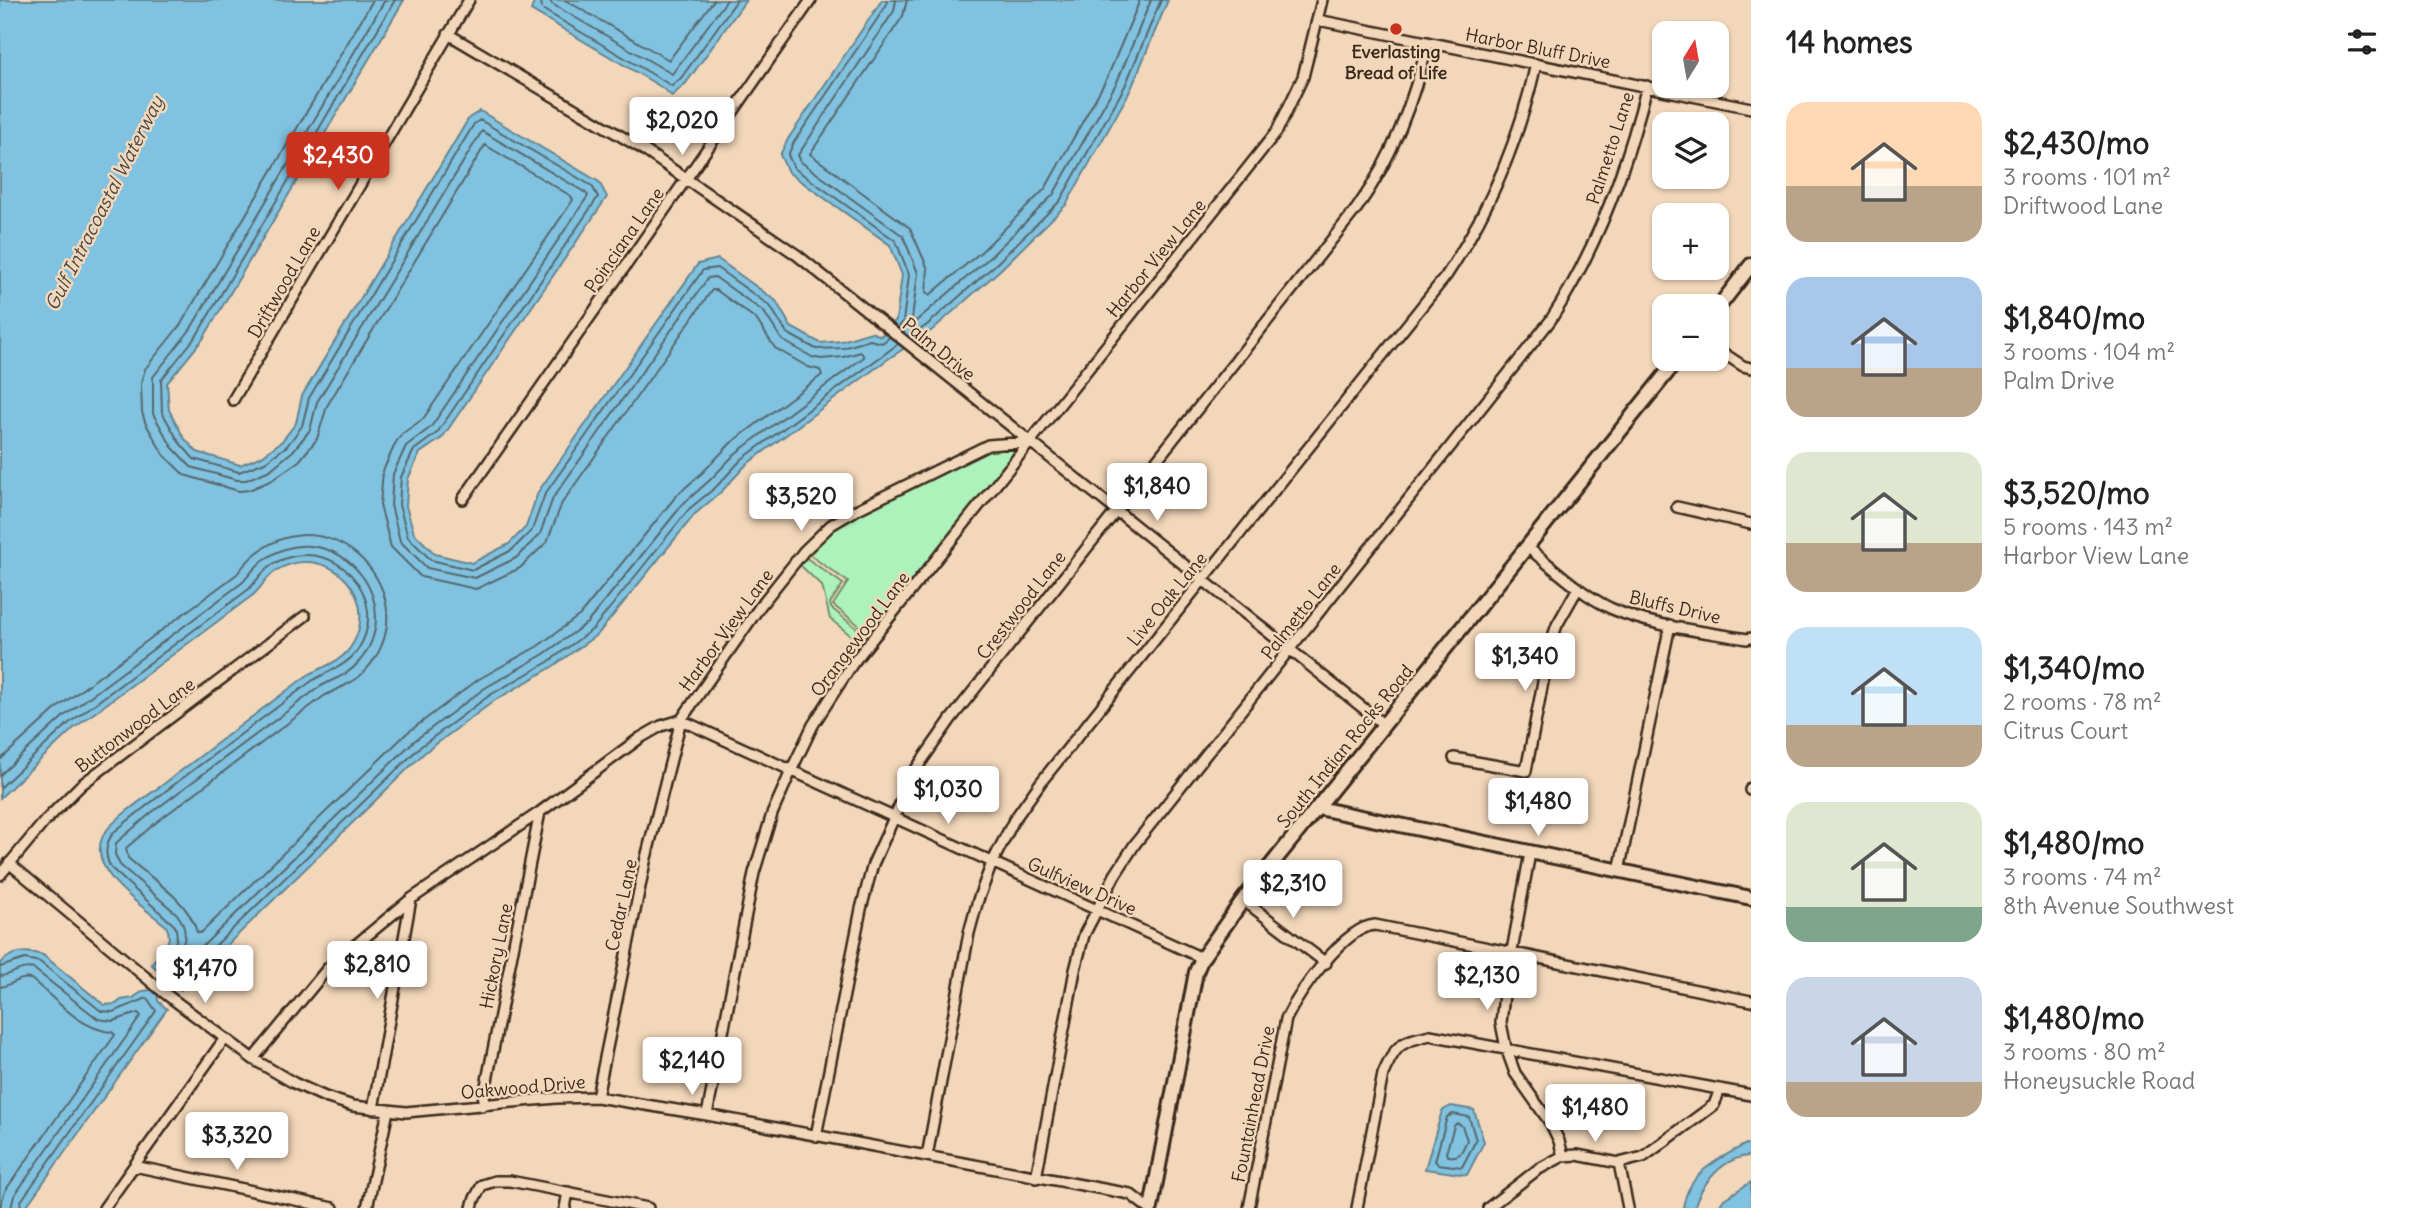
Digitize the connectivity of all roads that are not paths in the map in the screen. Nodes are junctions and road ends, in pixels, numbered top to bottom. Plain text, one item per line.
1 (469, 0) edge
2 (811, 0) edge
3 (1322, 0) edge
4 (1318, 20) junction
5 (448, 34) junction
6 (1428, 43) junction
7 (1536, 64) junction
8 (1647, 86) junction
9 (1751, 108) edge
10 (686, 178) junction
11 (1751, 265) edge
12 (1729, 294) edge
13 (1729, 357) edge
14 (1751, 368) edge
15 (1668, 371) edge
16 (233, 400) dead end
17 (1030, 442) junction
18 (463, 499) dead end
19 (1677, 507) dead end
20 (1117, 509) junction
21 (1751, 523) edge
22 (1527, 547) junction
23 (1203, 581) junction
24 (1578, 588) junction
25 (305, 616) dead end
26 (1670, 625) junction
27 (1751, 638) edge
28 (1290, 650) junction
29 (681, 720) junction
30 (1384, 724) junction
31 (1454, 758) dead end
32 (791, 771) junction
33 (1318, 808) junction
34 (540, 812) junction
35 (893, 817) junction
36 (1530, 853) junction
37 (9, 863) junction
38 (992, 863) junction
39 (1619, 871) junction
40 (0, 875) edge
41 (1751, 898) edge
42 (411, 899) junction
43 (1243, 900) junction
44 (1096, 911) junction
45 (1511, 953) junction
46 (1202, 958) junction
47 (1326, 963) junction
48 (1751, 1001) edge
49 (225, 1038) junction
50 (1506, 1048) junction
51 (253, 1059) junction
52 (1720, 1089) junction
53 (1751, 1095) edge
54 (597, 1097) junction
55 (482, 1105) junction
56 (373, 1109) junction
57 (388, 1111) junction
58 (707, 1115) junction
59 (816, 1136) junction
60 (927, 1156) junction
61 (1563, 1156) junction
62 (1619, 1163) junction
63 (134, 1166) junction
64 (1036, 1178) junction
65 (568, 1192) junction
66 (104, 1208) edge
67 (333, 1208) edge
68 (367, 1208) edge
69 (472, 1208) edge
70 (565, 1208) edge
71 (648, 1208) edge
72 (1150, 1208) edge
73 (1249, 1208) edge
74 (1357, 1208) edge
75 (1488, 1208) edge
76 (1628, 1208) edge

1 - 5 street, Driftwood Lane
2 - 10 street, Poinciana Lane
3 - 4 street, Harbor View Lane
4 - 6 street, Harbor Bluff Drive
4 - 17 street, Harbor View Lane
5 - 10 street, Palm Drive
5 - 16 street, Driftwood Lane
6 - 7 street, Harbor Bluff Drive
6 - 20 street, Crestwood Lane
7 - 8 street, Harbor Bluff Drive
7 - 23 street, Live Oak Lane
8 - 9 street, Harbor Bluff Drive
8 - 28 street, Palmetto Lane
10 - 17 street, Palm Drive
10 - 18 street, Poinciana Lane
11 - 12 street
13 - 14 street
15 - 22 street, South Indian Rocks Road
17 - 20 street, Palm Drive
17 - 29 street, Harbor View Lane
17 - 32 street, Orangewood Lane
19 - 21 street
20 - 23 street, Palm Drive
20 - 35 street, Crestwood Lane
22 - 24 street, Bluffs Drive
22 - 30 street, South Indian Rocks Road
23 - 28 street, Palm Drive
23 - 38 street, Live Oak Lane
24 - 26 street, Bluffs Drive
24 - 31 street
25 - 37 street, Buttonwood Lane
26 - 27 street, Bluffs Drive
26 - 39 street
28 - 30 street, Palm Drive
28 - 44 street, Palmetto Lane
29 - 32 street, Gulfview Drive
29 - 34 street
29 - 54 street, Cedar Lane
30 - 33 street, South Indian Rocks Road
32 - 35 street, Gulfview Drive
32 - 58 street, Orangewood Lane
33 - 36 street
33 - 43 street, South Indian Rocks Road
34 - 42 street
34 - 55 street, Hickory Lane
35 - 38 street, Gulfview Drive
35 - 59 street, Crestwood Lane
36 - 39 street
36 - 45 street
37 - 40 street, Buttonwood Lane
37 - 49 street, Oakwood Drive
38 - 44 street, Gulfview Drive
38 - 60 street, Live Oak Lane
39 - 41 street
42 - 51 street
42 - 56 street
43 - 46 street, South Indian Rocks Road
43 - 47 street
44 - 46 street, Gulfview Drive
44 - 64 street, Palmetto Lane
45 - 47 street, Fountainhead Drive
45 - 48 street, Fountainhead Drive
45 - 50 street
46 - 72 street, South Indian Rocks Road
47 - 73 street, Fountainhead Drive
49 - 51 street, Oakwood Drive
49 - 63 street
50 - 52 street
50 - 61 street
50 - 74 street
51 - 56 street, Oakwood Drive
52 - 53 street
52 - 62 street
54 - 55 street, Oakwood Drive
54 - 58 street, Oakwood Drive
55 - 57 street, Oakwood Drive
56 - 57 street, Oakwood Drive
57 - 68 street
58 - 59 street, Oakwood Drive
59 - 60 street, Oakwood Drive
60 - 64 street, Oakwood Drive
61 - 62 street
61 - 75 street
62 - 76 street
63 - 66 street
63 - 67 street
64 - 72 street, Oakwood Drive
65 - 69 street
65 - 70 street
65 - 71 street

